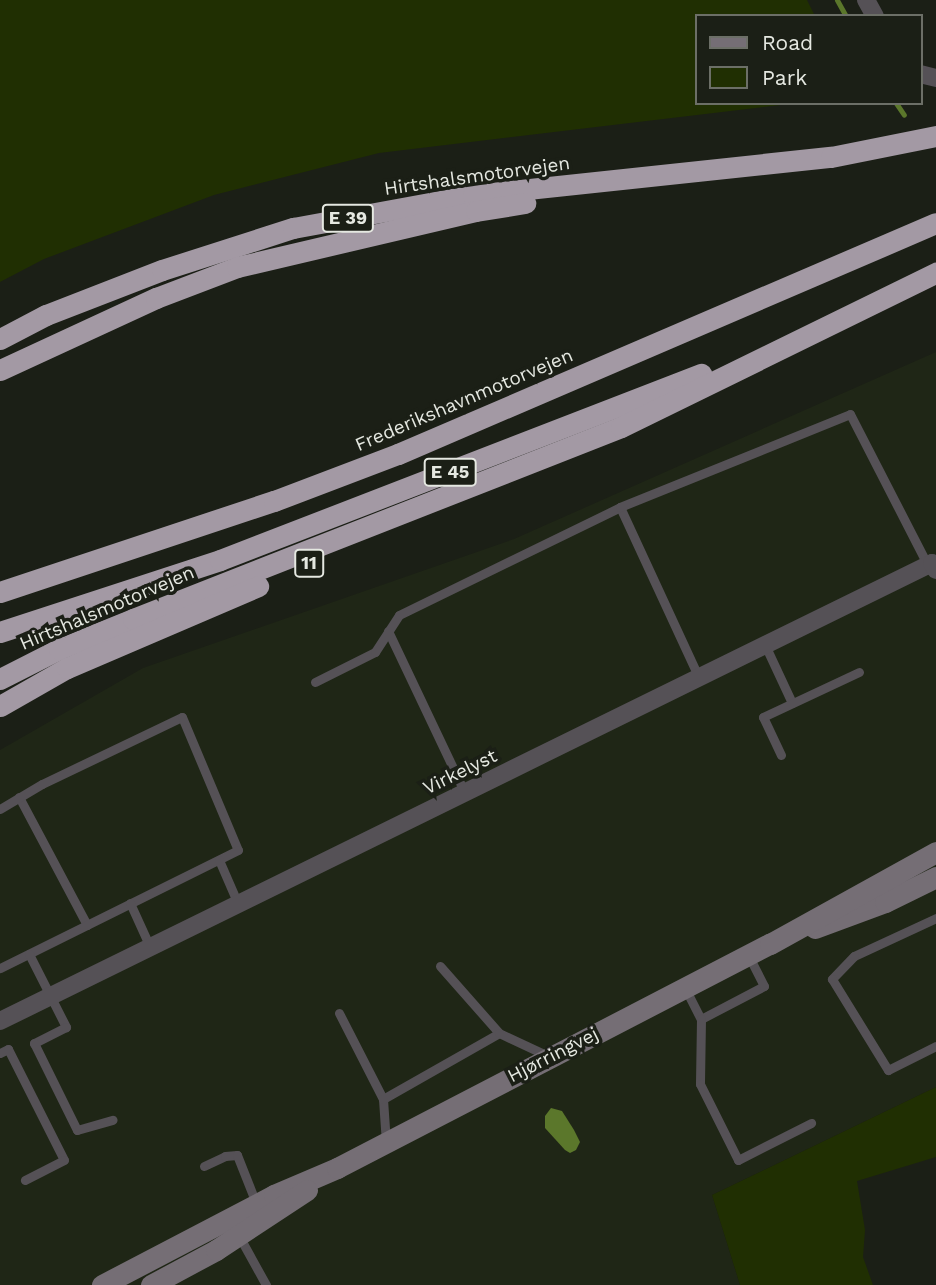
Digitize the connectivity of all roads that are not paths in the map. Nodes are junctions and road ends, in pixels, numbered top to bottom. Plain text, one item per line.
1 (936, 136) edge
2 (714, 171) junction
3 (936, 223) edge
4 (936, 273) edge
5 (850, 317) junction
6 (0, 339) edge
7 (0, 370) edge
8 (621, 427) junction
9 (620, 507) junction
10 (934, 567) edge
11 (0, 592) edge
12 (388, 631) junction
13 (0, 632) edge
14 (765, 645) junction
15 (859, 672) dead end
16 (699, 678) junction
17 (0, 679) edge
18 (315, 682) dead end
19 (792, 703) junction
20 (0, 706) edge
21 (781, 755) dead end
22 (465, 793) junction
23 (19, 797) junction
24 (0, 809) edge
25 (936, 852) edge
26 (219, 859) junction
27 (936, 877) edge
28 (130, 903) junction
29 (238, 904) junction
30 (936, 918) edge
31 (87, 925) junction
32 (770, 944) junction
33 (150, 947) junction
34 (29, 954) junction
35 (749, 955) junction
36 (440, 966) dead end
37 (0, 968) edge
38 (685, 988) junction
39 (52, 996) junction
40 (340, 1013) dead end
41 (701, 1019) junction
42 (0, 1021) edge
43 (499, 1033) junction
44 (936, 1046) edge
45 (0, 1053) edge
46 (549, 1057) junction
47 (383, 1099) junction
48 (113, 1120) dead end
49 (811, 1123) dead end
50 (386, 1143) junction
51 (204, 1166) dead end
52 (337, 1168) junction
53 (25, 1180) dead end
54 (257, 1205) junction
55 (239, 1236) junction
56 (102, 1285) edge
57 (151, 1285) edge
58 (266, 1285) edge

1 - 2 highway, Hirtshalsmotorvejen / E 39
2 - 6 highway, Hirtshalsmotorvejen / E 39
2 - 7 highway
3 - 11 highway, Frederikshavnmotorvejen / E 45
4 - 5 highway, E 45
5 - 8 highway, Hirtshalsmotorvejen
5 - 13 highway, E 45
8 - 17 highway, Hirtshalsmotorvejen
8 - 20 highway, 11
9 - 10 lane
9 - 12 lane
9 - 16 lane
10 - 14 street, Virkelyst
12 - 18 lane
12 - 22 lane
14 - 16 street, Virkelyst
14 - 19 lane
15 - 19 lane
16 - 22 street, Virkelyst
19 - 21 lane
22 - 29 street, Virkelyst
23 - 24 lane
23 - 26 lane
23 - 31 lane
25 - 32 main road, Hjørringvej
26 - 28 lane
26 - 29 lane
27 - 32 main road, Hjørringvej
28 - 31 lane
28 - 33 lane
29 - 33 street, Virkelyst
30 - 44 lane
31 - 34 lane
32 - 35 main road, Hjørringvej
33 - 39 street, Virkelyst
34 - 37 lane
34 - 39 lane
35 - 38 main road, Hjørringvej
35 - 41 lane
36 - 43 lane
38 - 41 lane
38 - 46 main road, Hjørringvej
39 - 42 street, Virkelyst
39 - 48 lane
40 - 47 lane
41 - 49 lane
43 - 46 lane
43 - 47 lane
45 - 53 lane
46 - 50 main road, Hjørringvej
47 - 50 lane
50 - 52 main road, Hjørringvej
51 - 54 lane
52 - 54 main road, Hjørringvej
52 - 55 main road, Hjørringvej
54 - 56 main road, Hjørringvej
55 - 57 main road, Hjørringvej
55 - 58 lane

